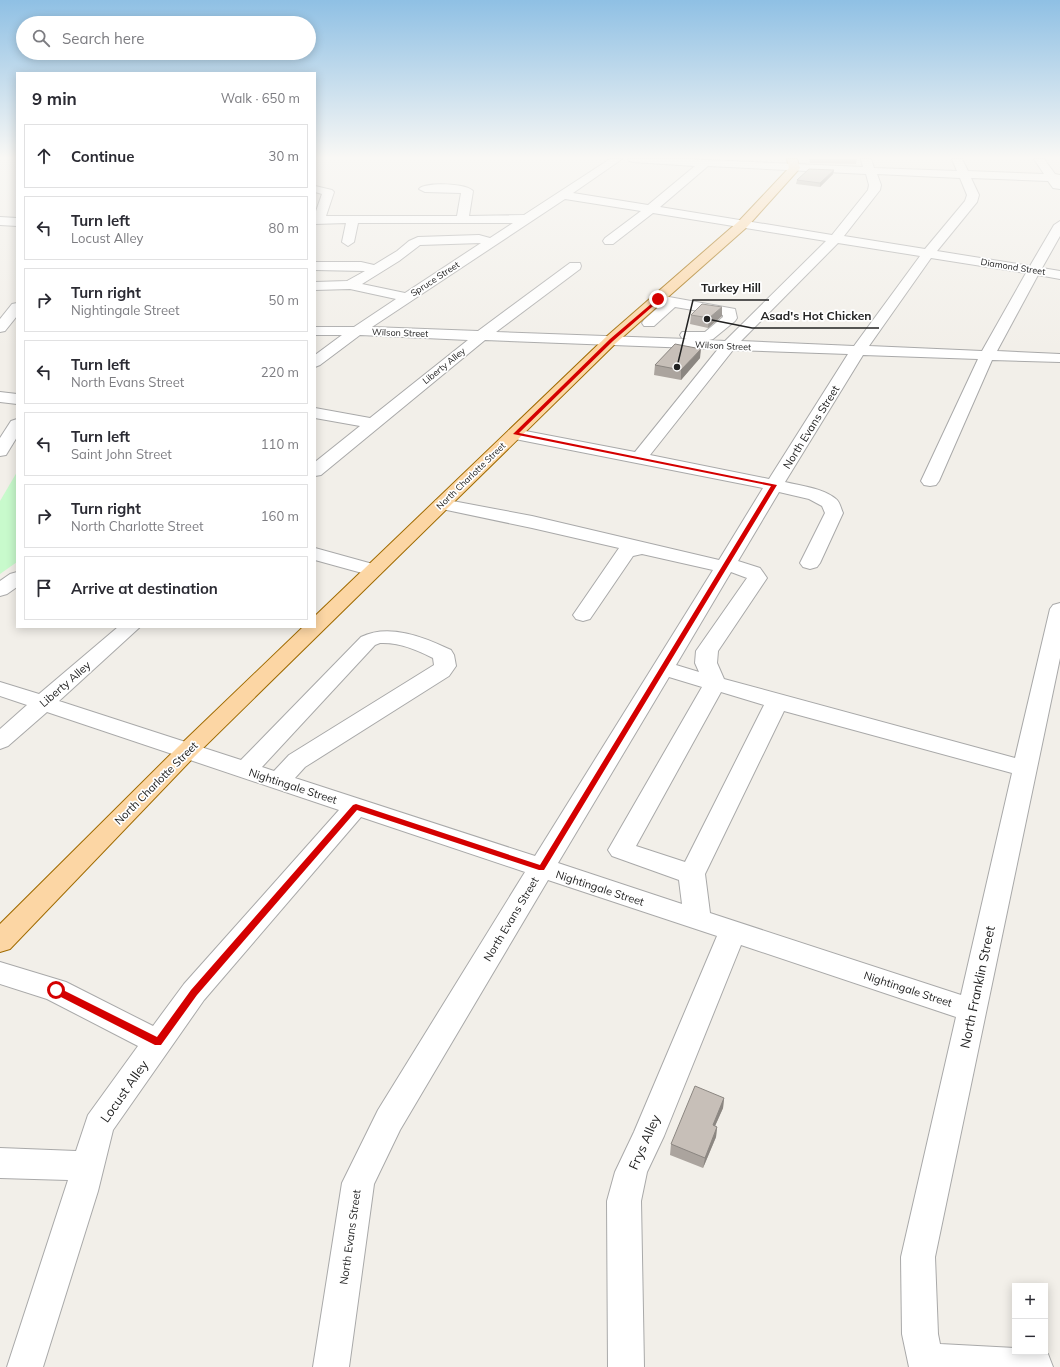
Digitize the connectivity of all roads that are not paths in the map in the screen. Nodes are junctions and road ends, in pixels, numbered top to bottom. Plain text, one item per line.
1 (352, 223) edge
2 (521, 223) edge
3 (634, 223) edge
4 (735, 223) edge
5 (848, 223) edge
6 (954, 223) edge
7 (743, 224) junction
8 (1060, 225) edge
9 (836, 238) junction
10 (609, 241) dead end
11 (348, 242) dead end
12 (493, 242) junction
13 (928, 254) junction
14 (316, 266) edge
15 (575, 266) dead end
16 (376, 270) junction
17 (1035, 271) junction
18 (1060, 275) edge
19 (350, 285) junction
20 (316, 286) edge
21 (408, 298) junction
22 (665, 300) junction
23 (16, 309) edge
24 (641, 322) junction
25 (357, 331) junction
26 (4, 332) edge
27 (316, 332) edge
28 (481, 336) junction
29 (662, 338) junction
30 (611, 340) junction
31 (709, 340) junction
32 (728, 346) junction
33 (858, 351) junction
34 (987, 355) junction
35 (1060, 358) edge
36 (316, 361) edge
37 (0, 397) edge
38 (16, 399) edge
39 (316, 413) edge
40 (373, 424) junction
41 (16, 426) edge
42 (515, 434) junction
43 (0, 451) edge
44 (639, 458) junction
45 (316, 470) edge
46 (930, 481) dead end
47 (774, 485) junction
48 (442, 504) junction
49 (642, 548) junction
50 (316, 554) edge
51 (810, 563) dead end
52 (725, 566) junction
53 (373, 570) junction
54 (16, 579) edge
55 (0, 590) edge
56 (1060, 609) edge
57 (583, 615) dead end
58 (316, 626) edge
59 (129, 628) edge
60 (314, 628) edge
61 (663, 668) junction
62 (715, 683) junction
63 (0, 689) edge
64 (777, 702) junction
65 (43, 704) junction
66 (0, 741) edge
67 (187, 751) junction
68 (1025, 769) junction
69 (245, 770) junction
70 (278, 781) junction
71 (356, 807) junction
72 (542, 868) junction
73 (692, 874) junction
74 (696, 919) junction
75 (733, 931) junction
76 (0, 941) edge
77 (0, 973) edge
78 (972, 1010) junction
79 (158, 1042) junction
80 (0, 1163) edge
81 (88, 1166) junction
82 (927, 1364) edge
83 (25, 1367) edge
84 (331, 1367) edge
85 (626, 1367) edge
86 (1035, 1367) edge

1 - 11 street
2 - 12 street, Spruce Street
3 - 10 street
4 - 7 street, Diamond Street
5 - 9 street
6 - 13 street, North Evans Street
7 - 9 street, Diamond Street
7 - 22 main road, North Charlotte Street
8 - 17 street
9 - 13 street, Diamond Street
9 - 32 street
12 - 16 street
12 - 21 street, Spruce Street
13 - 17 street, Diamond Street
13 - 33 street, North Evans Street
14 - 16 street
15 - 28 street, Liberty Alley
16 - 19 street
17 - 18 street, Diamond Street
17 - 34 street
19 - 20 street
19 - 21 street
21 - 25 street, Spruce Street
22 - 24 main road, North Charlotte Street
22 - 31 street
23 - 26 street
24 - 29 street
24 - 30 main road, North Charlotte Street
25 - 27 street, Wilson Street
25 - 28 street, Wilson Street
25 - 36 street, Spruce Street
28 - 30 street, Wilson Street
28 - 40 street, Liberty Alley
29 - 30 street, Wilson Street
29 - 31 street, Wilson Street
30 - 42 main road, North Charlotte Street
31 - 32 street, Wilson Street
32 - 33 street, Wilson Street
32 - 44 street
33 - 34 street, Wilson Street
33 - 47 street, North Evans Street
34 - 35 street, Wilson Street
34 - 46 street
37 - 38 street
39 - 40 street
40 - 45 street, Liberty Alley
41 - 43 street
42 - 44 street
42 - 48 main road, North Charlotte Street
44 - 47 street
47 - 51 street
47 - 52 street, North Evans Street
48 - 49 street
48 - 53 main road, North Charlotte Street
49 - 52 street
49 - 57 street
50 - 53 street
52 - 61 street, North Evans Street
52 - 62 street
53 - 58 main road, North Charlotte Street
54 - 55 street
56 - 68 street, North Franklin Street
59 - 65 street, Liberty Alley
60 - 67 main road, North Charlotte Street
61 - 62 street
61 - 72 street, North Evans Street
62 - 64 street
62 - 73 street
63 - 65 street, Nightingale Street
64 - 68 street
64 - 73 street
65 - 66 street, Liberty Alley
65 - 67 street, Nightingale Street
67 - 69 street, Nightingale Street
67 - 76 main road, North Charlotte Street
68 - 78 street, North Franklin Street
69 - 70 street, Nightingale Street
69 - 70 street
70 - 71 street, Nightingale Street
71 - 72 street, Nightingale Street
71 - 79 street, Locust Alley
72 - 74 street, Nightingale Street
72 - 84 street, North Evans Street
73 - 74 street
74 - 75 street, Nightingale Street
75 - 78 street, Nightingale Street
75 - 85 street, Frys Alley
77 - 79 street
78 - 82 street, North Franklin Street
79 - 81 street, Locust Alley
80 - 81 street
81 - 83 street, Locust Alley
82 - 86 street

